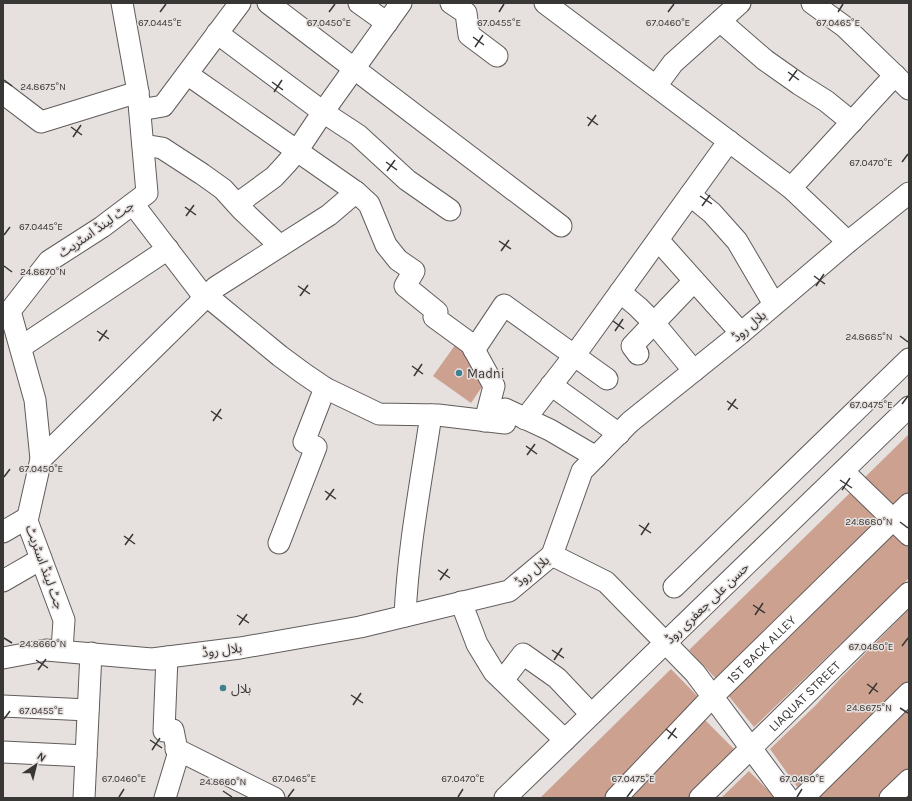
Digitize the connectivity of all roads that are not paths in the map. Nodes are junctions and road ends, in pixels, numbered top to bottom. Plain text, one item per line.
1 (122, 3) edge
2 (240, 3) edge
3 (268, 3) edge
4 (359, 3) edge
5 (401, 3) edge
6 (452, 3) edge
7 (545, 3) edge
8 (740, 3) edge
9 (812, 3) edge
10 (720, 21) junction
11 (387, 23) junction
12 (217, 33) junction
13 (497, 56) dead end
14 (354, 68) junction
15 (187, 74) junction
16 (902, 82) edge
17 (656, 86) junction
18 (3, 93) edge
19 (139, 101) junction
20 (323, 112) junction
21 (852, 122) junction
22 (729, 141) junction
23 (143, 145) junction
24 (297, 151) junction
25 (791, 188) junction
26 (356, 192) junction
27 (909, 193) edge
28 (690, 195) junction
29 (133, 204) junction
30 (237, 204) junction
31 (450, 210) dead end
32 (561, 226) dead end
33 (658, 240) junction
34 (848, 242) junction
35 (280, 246) junction
36 (168, 249) junction
37 (694, 281) junction
38 (620, 292) junction
39 (206, 297) junction
40 (7, 303) edge
41 (774, 304) junction
42 (654, 323) junction
43 (740, 333) junction
44 (20, 347) junction
45 (474, 350) junction
46 (638, 354) dead end
47 (574, 356) junction
48 (909, 359) edge
49 (694, 371) junction
50 (607, 379) dead end
51 (551, 385) junction
52 (325, 388) junction
53 (909, 407) edge
54 (431, 415) junction
55 (525, 419) junction
56 (485, 421) junction
57 (619, 434) junction
58 (596, 458) junction
59 (41, 459) junction
60 (843, 471) junction
61 (909, 504) edge
62 (27, 518) junction
63 (893, 520) junction
64 (3, 532) edge
65 (909, 535) edge
66 (279, 543) dead end
67 (552, 555) junction
68 (41, 560) junction
69 (3, 581) edge
70 (674, 588) dead end
71 (909, 593) edge
72 (461, 602) junction
73 (405, 616) junction
74 (665, 643) junction
75 (62, 650) junction
76 (91, 653) junction
77 (166, 657) junction
78 (3, 658) edge
79 (503, 680) junction
80 (909, 693) edge
81 (712, 697) junction
82 (3, 706) edge
83 (88, 710) junction
84 (591, 714) junction
85 (565, 740) junction
86 (176, 749) junction
87 (750, 749) junction
88 (3, 752) edge
89 (86, 756) junction
90 (909, 780) edge
91 (84, 798) edge
92 (165, 798) edge
93 (274, 798) edge
94 (505, 798) edge
95 (616, 798) edge
96 (700, 798) edge
97 (788, 798) edge
98 (803, 798) edge
99 (890, 798) edge

1 - 19 street, جٹ لینڈ اسٹریٹ
2 - 12 street
3 - 14 street
4 - 11 street
5 - 11 street
6 - 13 street
7 - 17 street
8 - 10 street
9 - 16 street
10 - 17 street
10 - 21 street
11 - 14 street
12 - 15 street
12 - 20 street
14 - 20 street
14 - 32 street
15 - 19 street
15 - 24 street
16 - 21 street
17 - 22 street
18 - 19 street
19 - 23 street, جٹ لینڈ اسٹریٹ
20 - 24 street
20 - 31 street
21 - 25 street
22 - 25 street
22 - 28 street
23 - 29 street, جٹ لینڈ اسٹریٹ
23 - 30 street
24 - 26 street
24 - 30 street
25 - 34 street
26 - 35 street
26 - 45 street
27 - 34 street, بلال روڈ
28 - 33 street
28 - 41 street
29 - 36 street
29 - 40 street, جٹ لینڈ اسٹریٹ
30 - 35 street
33 - 37 street
33 - 38 street
34 - 41 street, بلال روڈ
35 - 39 street
36 - 39 street
36 - 44 street
37 - 42 street
37 - 43 street
38 - 42 street
38 - 47 street
39 - 52 street
39 - 59 street
40 - 44 street, جٹ لینڈ اسٹریٹ
41 - 43 street, بلال روڈ
42 - 46 street
42 - 49 street
43 - 49 street, بلال روڈ
44 - 59 street, جٹ لینڈ اسٹریٹ
45 - 47 street
45 - 56 street
47 - 50 street
47 - 51 street
48 - 70 street
49 - 57 street, بلال روڈ
51 - 55 street
51 - 57 street
52 - 54 street
52 - 66 street
53 - 60 street, حسن علی جعفری روڈ
54 - 56 street
54 - 73 street
55 - 56 street
55 - 58 street
57 - 58 street, بلال روڈ
58 - 67 street, بلال روڈ
59 - 62 street, جٹ لینڈ اسٹریٹ
60 - 63 street
60 - 74 street, حسن علی جعفری روڈ
61 - 63 street, 1ST BACK ALLEY
62 - 64 street
62 - 68 street, جٹ لینڈ اسٹریٹ
63 - 65 street
63 - 81 street, 1ST BACK ALLEY
67 - 72 street, بلال روڈ
67 - 74 street
68 - 69 street
68 - 75 street, جٹ لینڈ اسٹریٹ
71 - 87 street, LIAQUAT STREET
72 - 73 street, بلال روڈ
72 - 79 street
73 - 77 street, بلال روڈ
74 - 81 street
74 - 84 street, حسن علی جعفری روڈ
75 - 76 street, بلال روڈ
75 - 78 street, بلال روڈ
76 - 77 street, بلال روڈ
76 - 83 street
77 - 86 street
79 - 84 street
79 - 85 street
80 - 98 street
81 - 87 street
81 - 95 street, 1ST BACK ALLEY
82 - 83 street
83 - 89 street
84 - 85 street, حسن علی جعفری روڈ
85 - 94 street, حسن علی جعفری روڈ
86 - 92 street
86 - 93 street
87 - 96 street, LIAQUAT STREET
87 - 97 street
88 - 89 street
89 - 91 street
90 - 99 street

